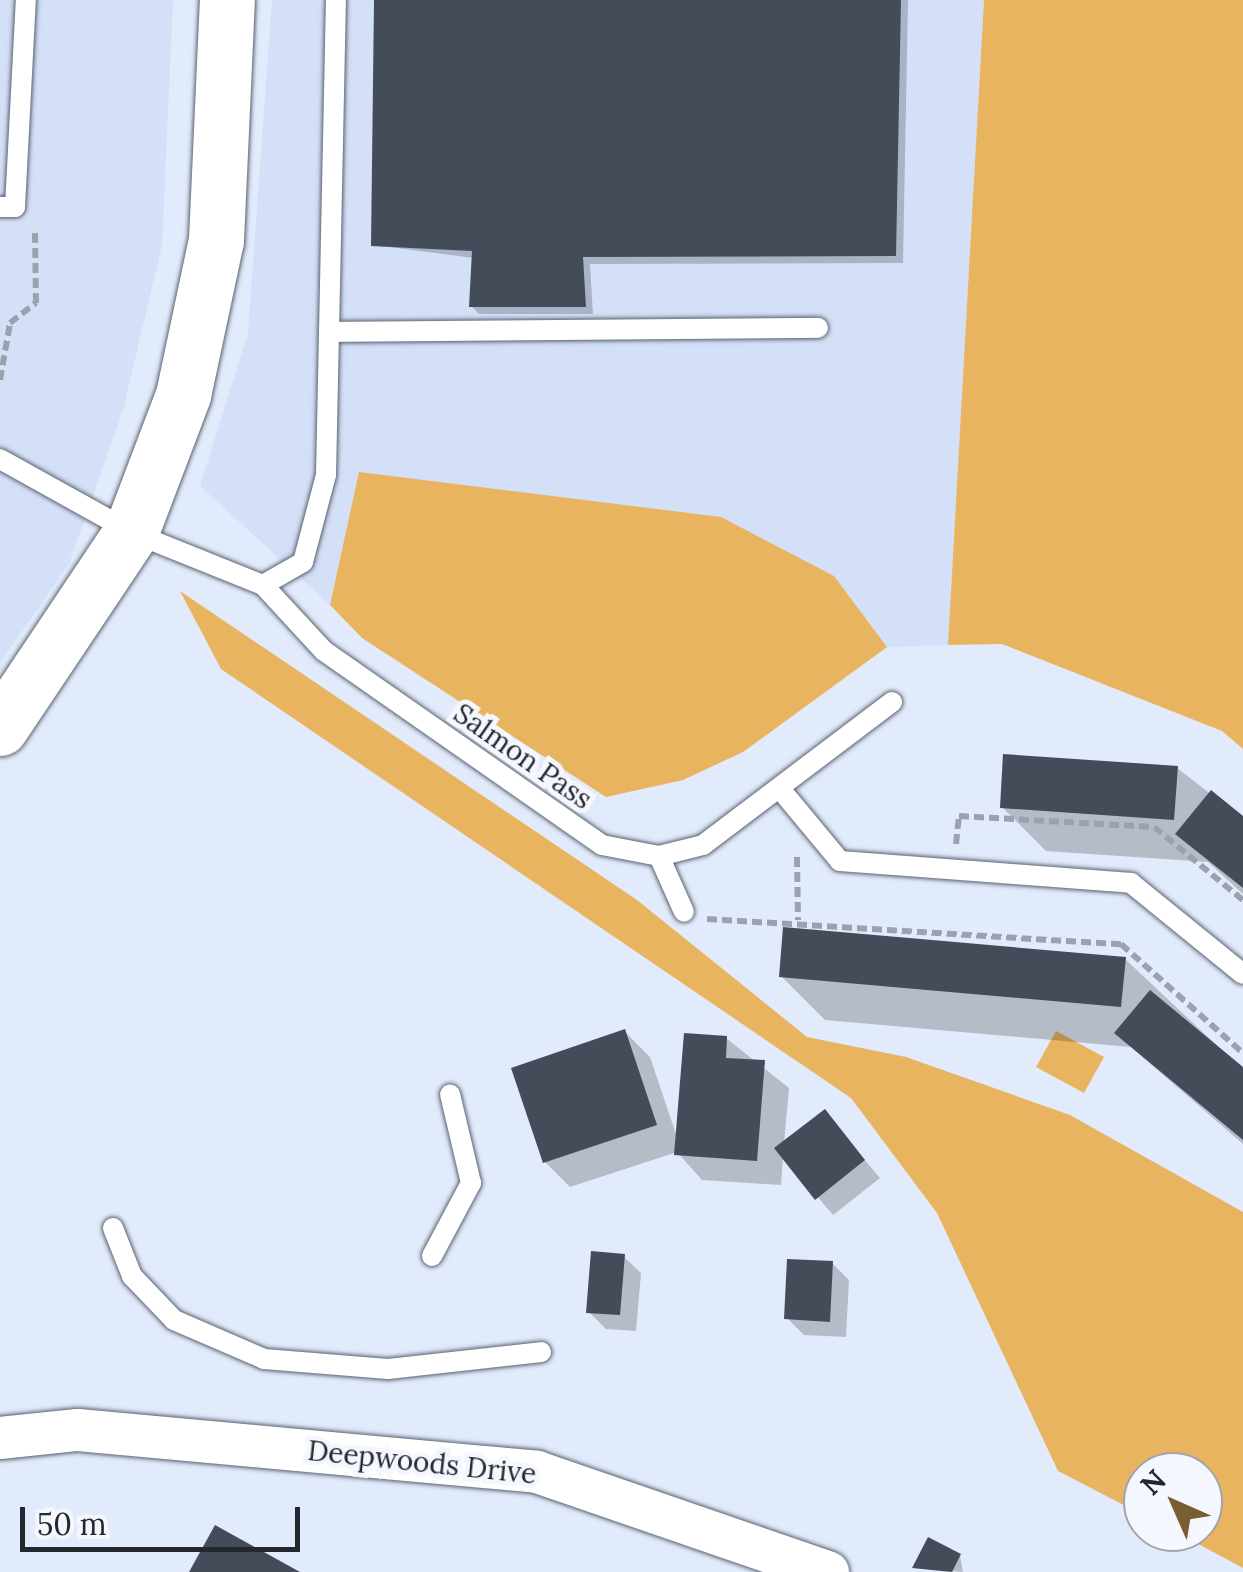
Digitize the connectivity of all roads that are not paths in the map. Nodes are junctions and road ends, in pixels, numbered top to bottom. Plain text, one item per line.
1 (26, 0) edge
2 (227, 0) edge
3 (336, 0) edge
4 (0, 207) edge
5 (818, 328) dead end
6 (330, 332) junction
7 (0, 458) edge
8 (131, 532) junction
9 (263, 585) junction
10 (892, 702) dead end
11 (0, 728) edge
12 (781, 790) junction
13 (659, 856) junction
14 (684, 912) road end
15 (1243, 974) edge
16 (450, 1094) dead end
17 (113, 1228) dead end
18 (432, 1256) dead end
19 (541, 1352) dead end
20 (0, 1438) edge
21 (828, 1572) edge

1 - 4 lane
2 - 8 main road
3 - 6 lane
5 - 6 lane
6 - 9 lane
7 - 8 lane, Salmon Pass
8 - 9 lane, Salmon Pass
8 - 11 main road
9 - 13 lane, Salmon Pass
10 - 12 lane, Salmon Pass
12 - 13 lane, Salmon Pass
12 - 15 lane
13 - 14 lane
16 - 18 lane
17 - 19 lane
20 - 21 street, Deepwoods Drive

